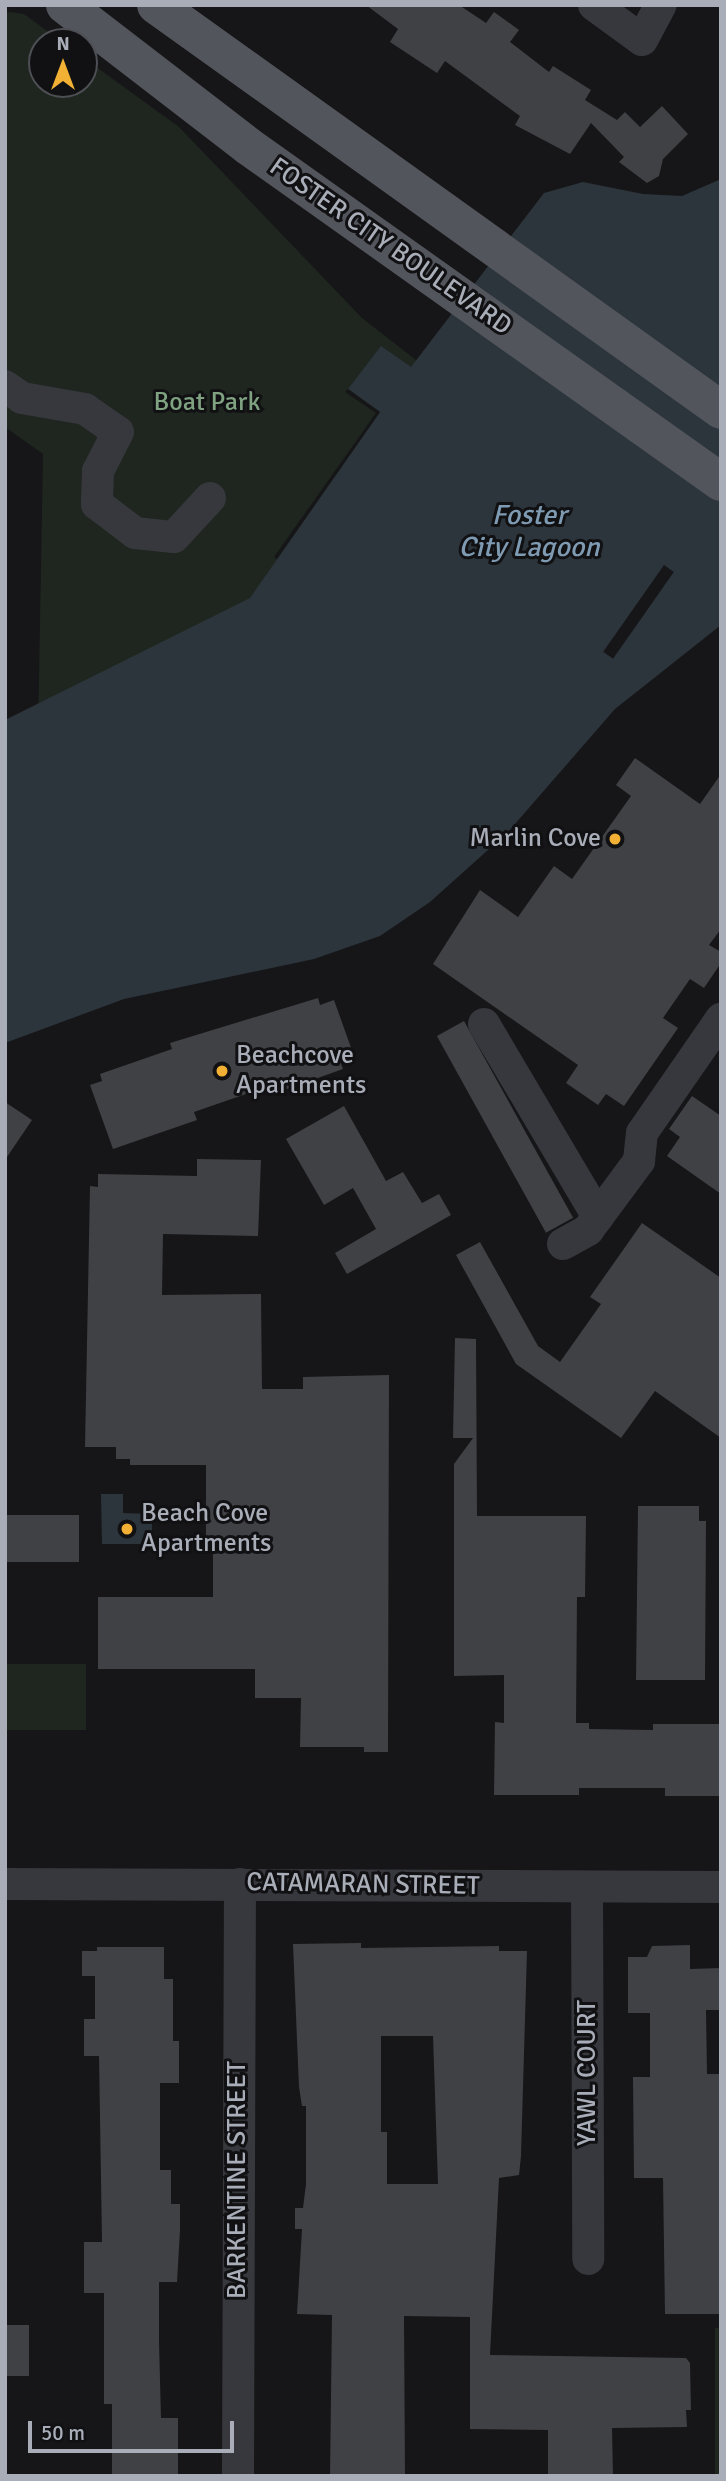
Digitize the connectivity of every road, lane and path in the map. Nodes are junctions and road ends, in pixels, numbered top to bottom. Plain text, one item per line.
1 (65, 5) edge
2 (156, 5) edge
3 (594, 5) edge
4 (661, 5) edge
5 (5, 386) edge
6 (721, 410) edge
7 (721, 482) edge
8 (210, 498) dead end
9 (721, 1019) edge
10 (484, 1024) dead end
11 (598, 1217) junction
12 (563, 1244) dead end
13 (5, 1884) edge
14 (240, 1884) junction
15 (721, 1887) edge
16 (587, 1888) junction
17 (588, 2259) dead end
18 (238, 2476) edge

1 - 7 main road, FOSTER CITY BOULEVARD
2 - 6 main road
3 - 4 street
5 - 8 street
9 - 11 street
10 - 11 street
11 - 12 street
13 - 14 street, CATAMARAN STREET
14 - 16 street, CATAMARAN STREET
14 - 18 street, BARKENTINE STREET
15 - 16 street, CATAMARAN STREET
16 - 17 street, YAWL COURT

